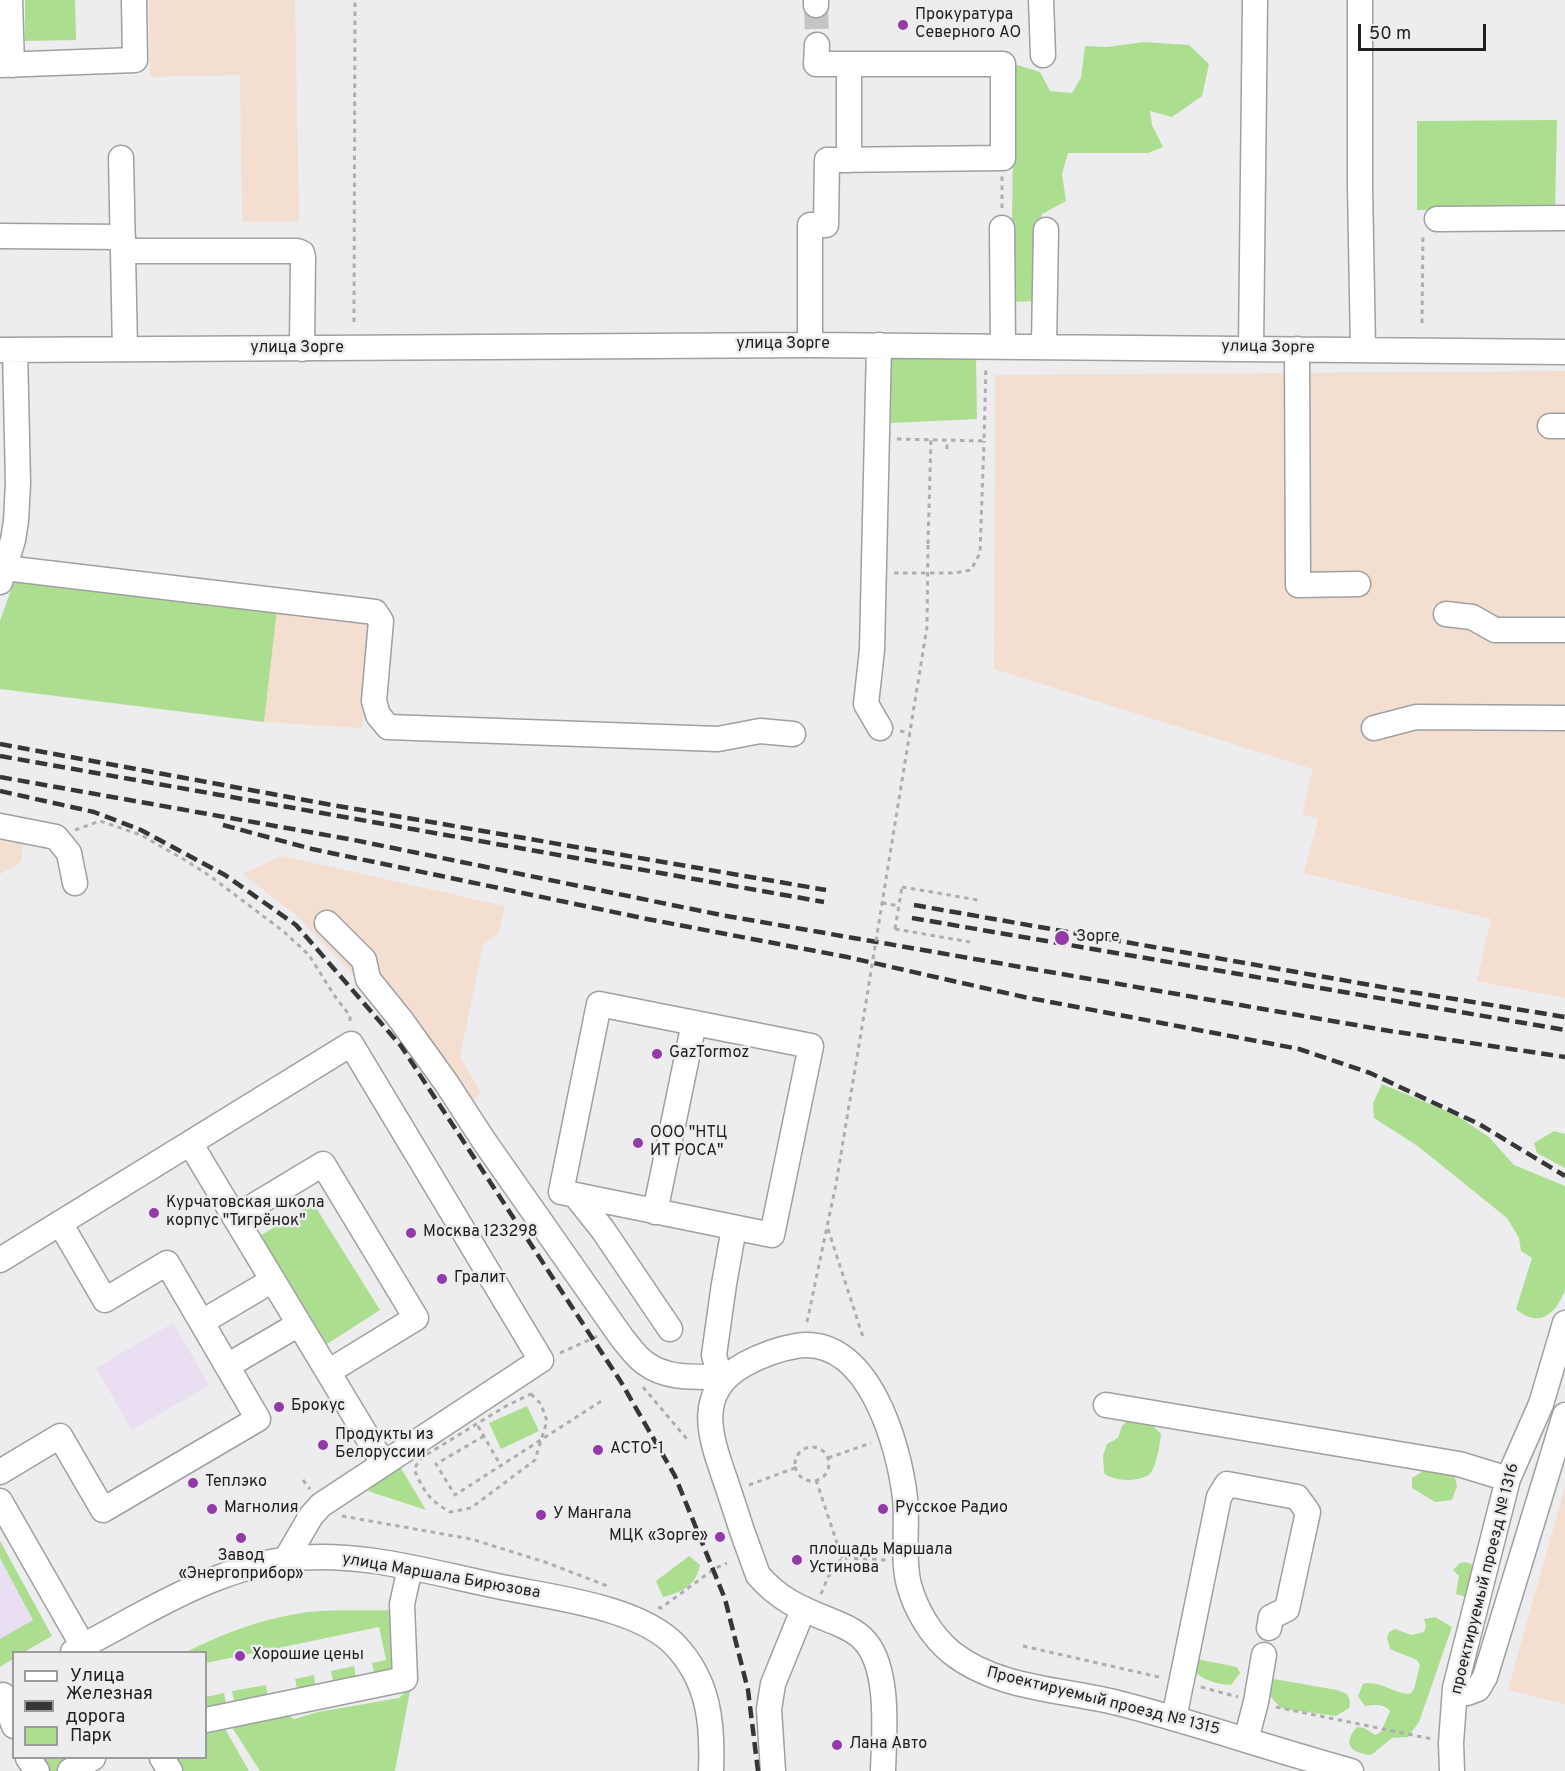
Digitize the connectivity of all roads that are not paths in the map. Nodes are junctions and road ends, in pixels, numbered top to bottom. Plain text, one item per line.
1 (10, 0) edge
2 (134, 0) edge
3 (1041, 0) edge
4 (1255, 0) edge
5 (1360, 0) edge
6 (817, 45) tunnel mouth
7 (1043, 55) dead end
8 (849, 64) junction
9 (6, 65) edge
10 (121, 158) dead end
11 (849, 160) junction
12 (1565, 218) edge
13 (1437, 219) road end
14 (1002, 228) road end
15 (1046, 230) dead end
16 (0, 236) edge
17 (123, 244) junction
18 (810, 345) junction
19 (879, 345) junction
20 (1044, 346) junction
21 (1251, 348) junction
22 (125, 349) junction
23 (303, 349) junction
24 (1297, 349) junction
25 (1363, 349) junction
26 (8, 350) edge
27 (994, 352) junction
28 (1565, 352) edge
29 (2, 575) edge
30 (1358, 584) dead end
31 (1446, 614) dead end
32 (1565, 630) edge
33 (1565, 718) edge
34 (880, 728) dead end
35 (1374, 728) dead end
36 (793, 734) dead end
37 (0, 826) edge
38 (75, 883) dead end
39 (327, 923) dead end
40 (694, 1023) junction
41 (190, 1143) junction
42 (576, 1196) junction
43 (619, 1204) junction
44 (655, 1212) junction
45 (235, 1217) junction
46 (60, 1223) junction
47 (734, 1228) junction
48 (603, 1230) junction
49 (0, 1260) edge
50 (273, 1280) junction
51 (202, 1323) junction
52 (1565, 1323) edge
53 (299, 1324) junction
54 (670, 1329) dead end
55 (227, 1366) junction
56 (328, 1372) junction
57 (720, 1380) junction
58 (1106, 1406) dead end
59 (1565, 1415) edge
60 (383, 1463) junction
61 (0, 1472) edge
62 (1508, 1479) junction
63 (0, 1501) edge
64 (286, 1559) junction
65 (410, 1568) junction
66 (812, 1603) junction
67 (1269, 1628) dead end
68 (89, 1648) edge
69 (1264, 1655) dead end
70 (1455, 1688) junction
71 (5, 1693) edge
72 (1174, 1718) junction
73 (12, 1719) edge
74 (207, 1720) edge
75 (1246, 1740) junction
76 (91, 1759) edge
77 (70, 1771) edge
78 (711, 1771) edge
79 (773, 1771) edge
80 (883, 1771) edge
81 (1351, 1771) edge
82 (1452, 1771) edge

1 - 9 street
2 - 9 street
3 - 7 street
4 - 21 street
5 - 25 street
6 - 8 street
8 - 11 street
8 - 11 street
10 - 17 street
11 - 18 street
12 - 13 street
14 - 27 street
15 - 20 street
16 - 17 street
17 - 22 street
17 - 23 street
18 - 19 street, улица Зорге
18 - 23 street, улица Зорге
19 - 27 street, улица Зорге
19 - 34 street
20 - 21 street, улица Зорге
20 - 27 street, улица Зорге
21 - 24 street, улица Зорге
22 - 23 street, улица Зорге
22 - 26 street, улица Зорге
24 - 25 street, улица Зорге
24 - 30 street
25 - 28 street, улица Зорге
26 - 29 street
29 - 36 street
31 - 32 street
33 - 35 street
37 - 38 street
39 - 57 street
40 - 42 street
40 - 44 street
40 - 47 street
41 - 45 street
41 - 46 street
41 - 60 street
42 - 43 street
42 - 48 street
43 - 44 street
43 - 48 street
44 - 47 street
45 - 50 street
45 - 56 street
46 - 49 street
46 - 51 street
47 - 57 street
48 - 54 street
50 - 51 street
50 - 53 street
51 - 55 street
52 - 62 street, проектируемый проезд № 1316
53 - 55 street
53 - 56 street
55 - 61 street
56 - 60 street
57 - 66 street
57 - 72 street, Проектируемый проезд № 1315
58 - 62 street
59 - 70 street
60 - 64 street
62 - 70 street, проектируемый проезд № 1316
63 - 68 street
64 - 65 street, улица Маршала Бирюзова
64 - 68 street, улица Маршала Бирюзова
65 - 74 street
65 - 78 street, улица Маршала Бирюзова
66 - 79 street
66 - 80 street
67 - 72 street
69 - 75 street
70 - 82 street, проектируемый проезд № 1316
71 - 73 street
72 - 75 street, Проектируемый проезд № 1315
75 - 81 street, Проектируемый проезд № 1315
76 - 77 street

